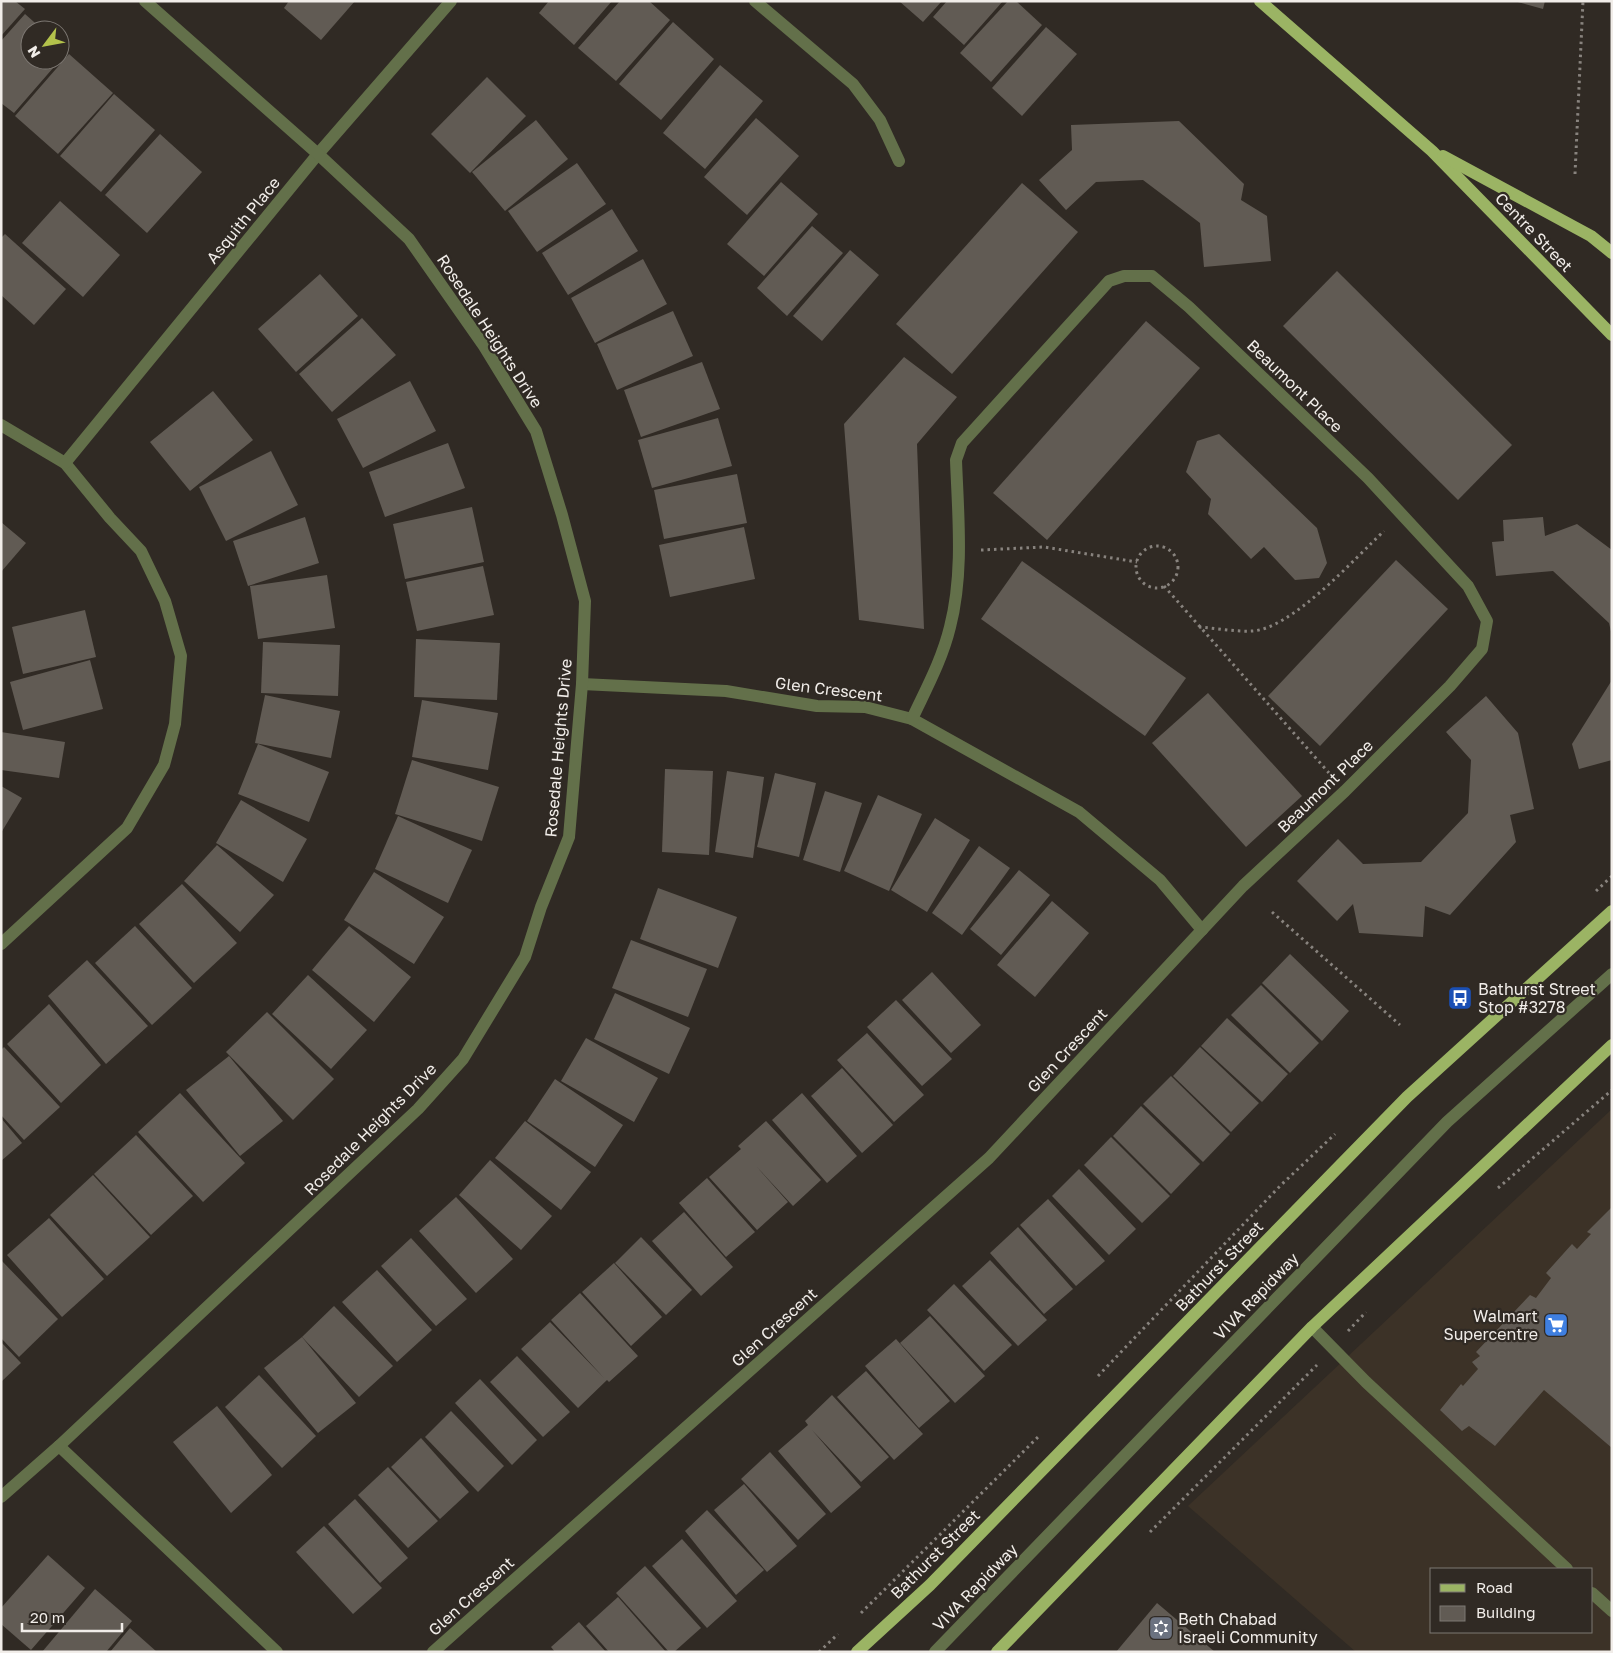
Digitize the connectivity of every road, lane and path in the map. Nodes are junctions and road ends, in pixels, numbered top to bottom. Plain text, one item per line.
1 (145, 1) edge
2 (451, 1) edge
3 (755, 1) edge
4 (1260, 1) edge
5 (1583, 1) edge
6 (1432, 150) junction
7 (318, 154) junction
8 (899, 161) dead end
9 (1576, 174) dead end
10 (1612, 253) edge
11 (1612, 335) edge
12 (1, 425) edge
13 (65, 463) junction
14 (1402, 515) junction
15 (958, 551) junction
16 (1136, 562) junction
17 (1164, 586) junction
18 (1198, 627) junction
19 (582, 684) junction
20 (912, 719) junction
21 (1330, 773) dead end
22 (1612, 910) edge
23 (1272, 912) dead end
24 (1202, 930) junction
25 (1, 944) edge
26 (1612, 974) edge
27 (1400, 1025) dead end
28 (1612, 1045) edge
29 (1612, 1090) edge
30 (1491, 1194) dead end
31 (1312, 1327) junction
32 (1289, 1394) dead end
33 (59, 1446) junction
34 (1, 1498) edge
35 (1143, 1538) dead end
36 (1566, 1568) edge
37 (1593, 1594) edge
38 (1612, 1611) edge
39 (277, 1652) edge
40 (433, 1652) edge
41 (857, 1652) edge
42 (935, 1652) edge
43 (997, 1652) edge

1 - 7 street, Rosedale Heights Drive
2 - 7 street, Asquith Place
3 - 8 street
4 - 6 main road, Centre Street
5 - 9 path
6 - 10 main road, Centre Street
6 - 11 main road, Centre Street
7 - 13 street, Asquith Place
7 - 19 street, Rosedale Heights Drive
12 - 13 street
13 - 25 street
14 - 15 street, Beaumont Place
14 - 18 path
14 - 24 street, Beaumont Place
15 - 16 path
15 - 20 street, Beaumont Place
16 - 17 path
16 - 17 path
17 - 18 path
18 - 21 path
19 - 20 street, Glen Crescent
19 - 33 street, Rosedale Heights Drive
20 - 24 street, Glen Crescent
22 - 41 main road, Bathurst Street
23 - 27 path
24 - 40 street, Glen Crescent
26 - 42 street, VIVA Rapidway
28 - 31 main road
29 - 30 path
31 - 36 street
31 - 43 main road
32 - 35 path
33 - 34 street, Rosedale Heights Drive
33 - 39 street
37 - 38 street

